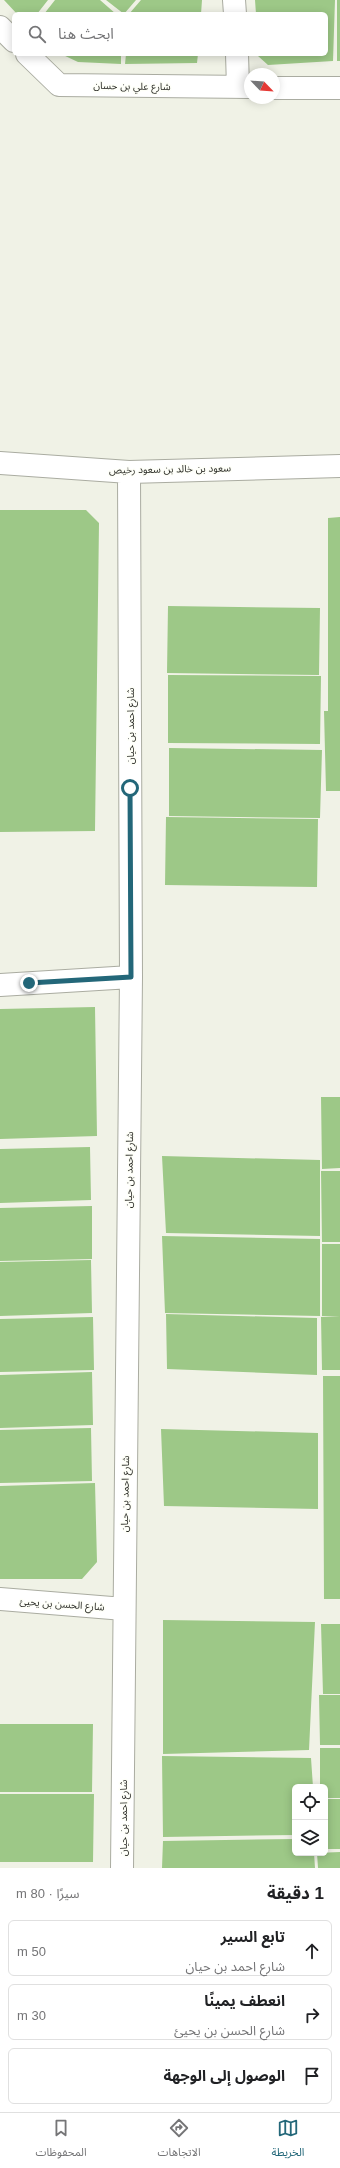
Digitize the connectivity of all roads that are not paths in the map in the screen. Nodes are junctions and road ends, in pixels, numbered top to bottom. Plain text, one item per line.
1 (234, 0) edge
2 (235, 12) edge
3 (0, 27) edge
4 (12, 39) edge
5 (29, 56) edge
6 (237, 56) edge
7 (244, 87) edge
8 (280, 88) edge
9 (340, 88) edge
10 (0, 463) edge
11 (340, 466) edge
12 (129, 472) junction
13 (131, 977) junction
14 (0, 985) edge
15 (0, 1599) edge
16 (124, 1609) junction
17 (122, 1868) edge

1 - 2 street
3 - 4 street
5 - 7 street, شارع علي بن حسان
6 - 7 street
8 - 9 street
10 - 12 street, سعود بن خالد بن سعود رخيص
11 - 12 street, سعود بن خالد بن سعود رخيص
12 - 13 street, شارع احمد بن حيان
13 - 14 street
13 - 16 street, شارع احمد بن حيان
15 - 16 street, شارع الحسن بن يحيئ
16 - 17 street, شارع احمد بن حيان

